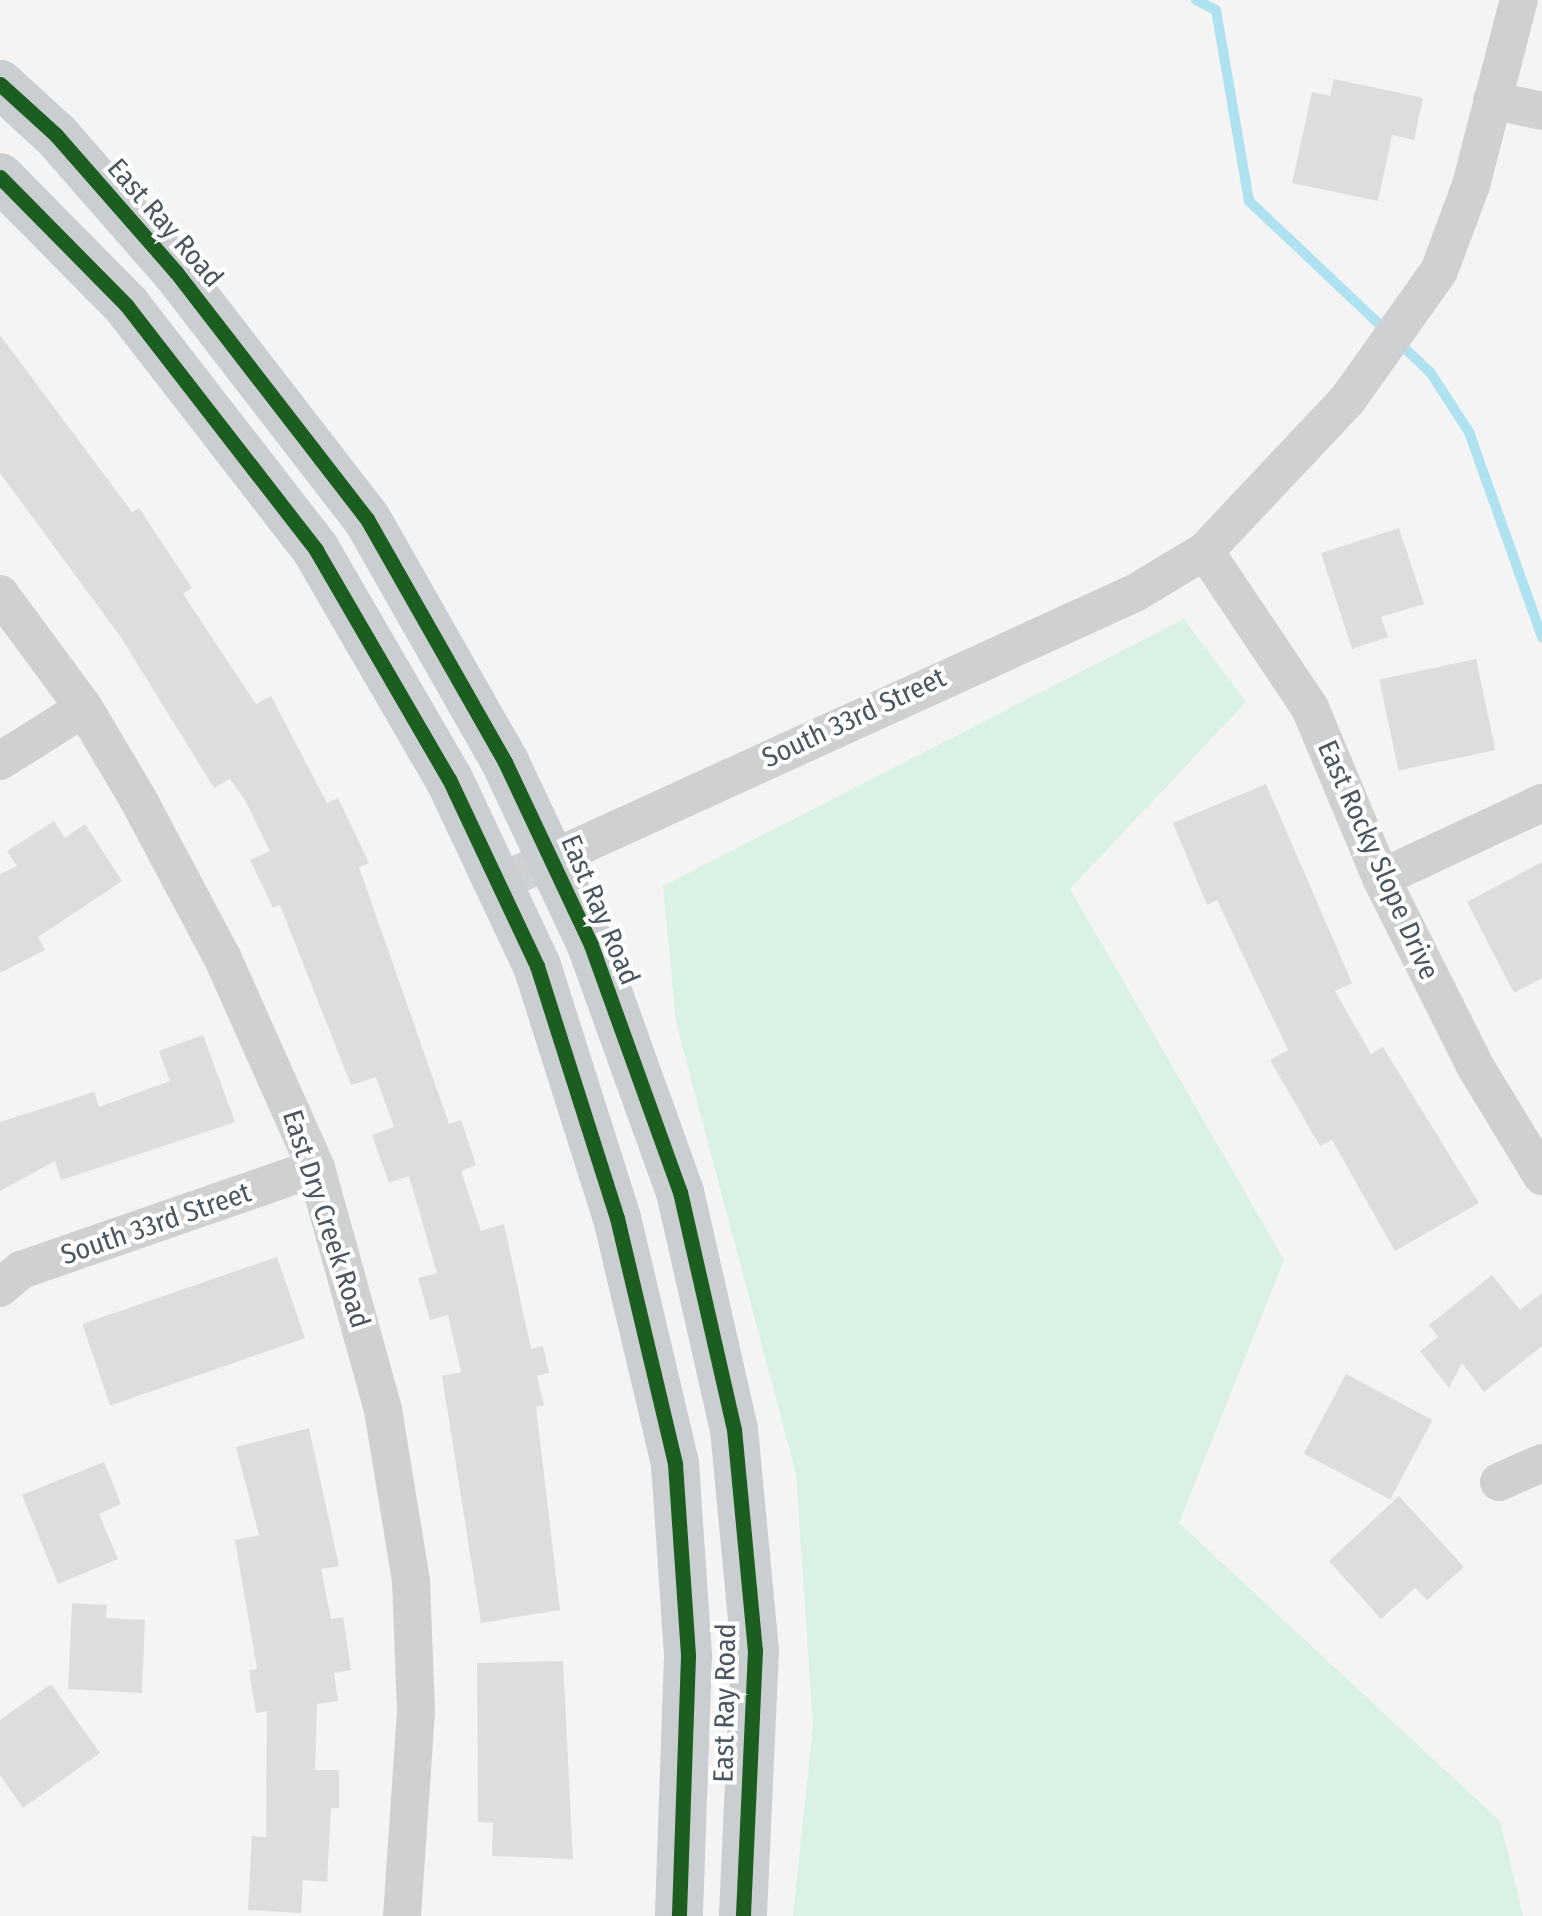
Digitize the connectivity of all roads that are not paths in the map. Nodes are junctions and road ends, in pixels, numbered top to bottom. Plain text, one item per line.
1 (1519, 0) edge
2 (0, 84) edge
3 (1492, 100) junction
4 (1542, 112) edge
5 (0, 176) edge
6 (1205, 551) junction
7 (0, 594) edge
8 (84, 708) junction
9 (0, 761) edge
10 (1542, 804) edge
11 (553, 859) junction
12 (1381, 878) junction
13 (501, 882) junction
14 (316, 1168) junction
15 (1542, 1176) edge
16 (0, 1288) edge
17 (1542, 1463) edge
18 (1499, 1482) dead end
19 (407, 1915) edge
20 (679, 1916) edge
21 (742, 1916) edge

1 - 3 street, South 33rd Street
2 - 11 main road, East Ray Road
3 - 4 street
3 - 6 street, South 33rd Street
5 - 13 main road, East Ray Road
6 - 11 street, South 33rd Street
6 - 12 street, East Rocky Slope Drive
7 - 8 street, East Dry Creek Road
8 - 9 street
8 - 14 street, East Dry Creek Road
10 - 12 street
11 - 13 street, South 33rd Street
11 - 21 main road, East Ray Road
12 - 15 street, East Rocky Slope Drive
13 - 20 main road, East Ray Road
14 - 16 street, South 33rd Street
14 - 19 street, East Dry Creek Road
17 - 18 street

